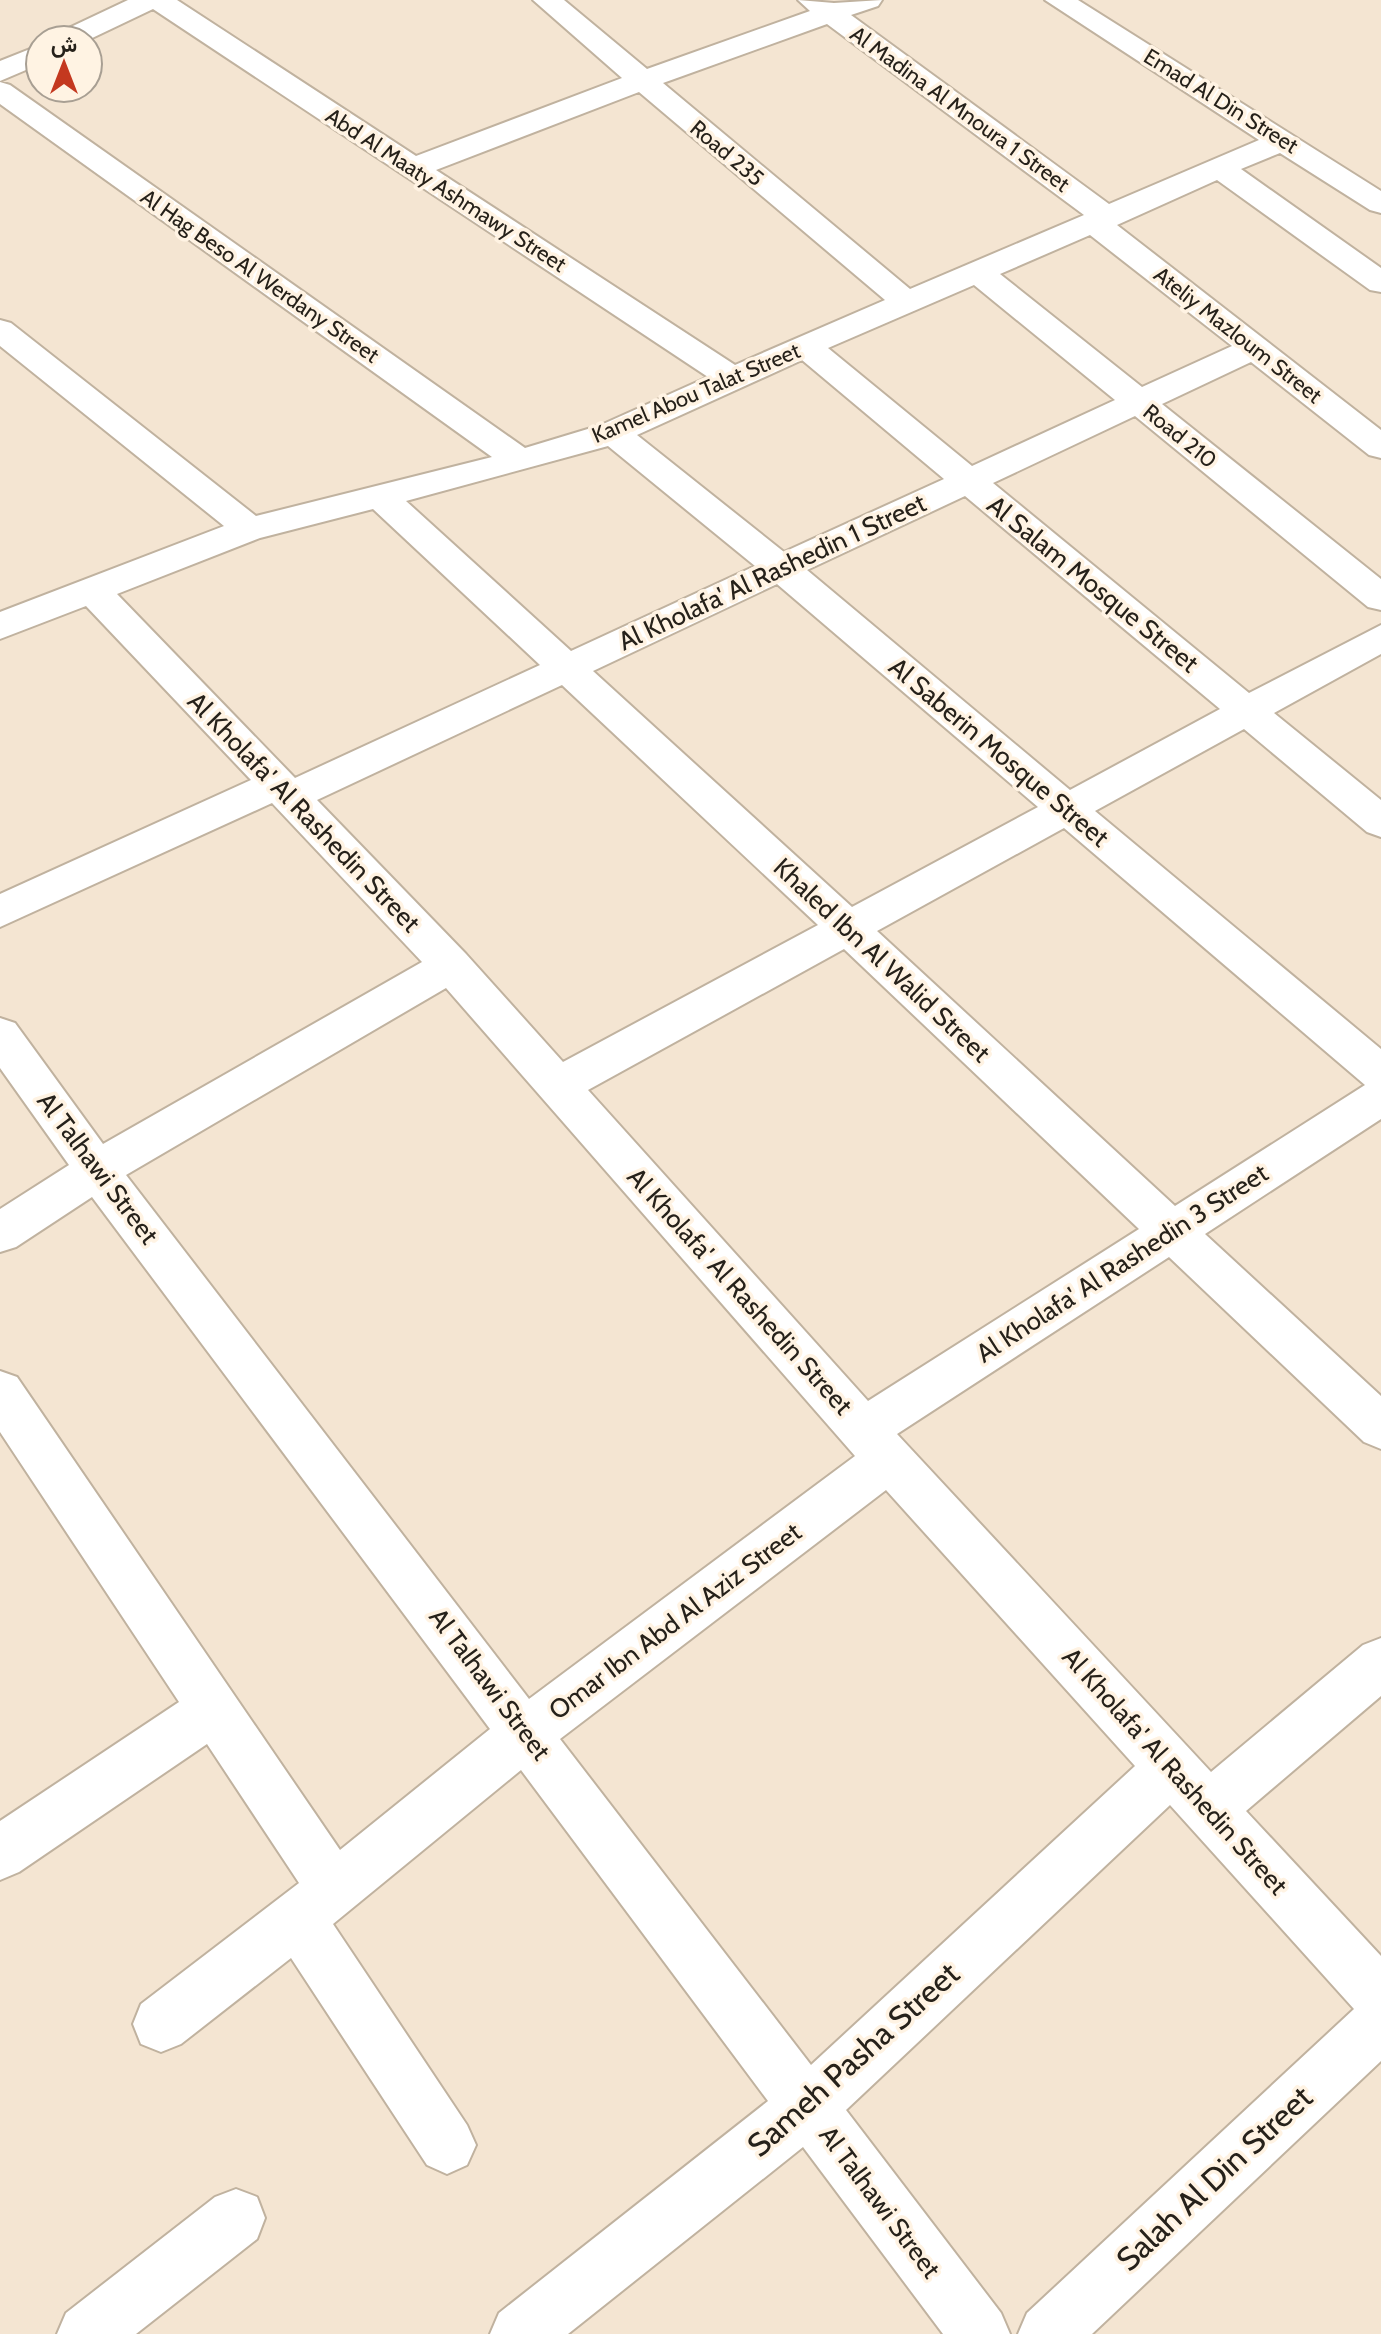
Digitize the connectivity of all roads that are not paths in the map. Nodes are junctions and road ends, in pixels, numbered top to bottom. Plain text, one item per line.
1 (547, 0) edge
2 (868, 0) edge
3 (1059, 0) edge
4 (138, 2) edge
5 (821, 7) edge
6 (96, 24) edge
7 (24, 61) edge
8 (0, 72) edge
9 (640, 81) junction
10 (0, 91) edge
11 (1284, 140) junction
12 (413, 168) junction
13 (1220, 168) junction
14 (1381, 204) edge
15 (1101, 220) junction
16 (979, 273) junction
17 (1381, 283) edge
18 (909, 304) junction
19 (0, 330) edge
20 (805, 346) junction
21 (1254, 348) junction
22 (735, 380) junction
23 (1138, 402) junction
24 (613, 433) junction
25 (1381, 447) edge
26 (520, 461) junction
27 (968, 480) junction
28 (380, 496) junction
29 (250, 529) junction
30 (781, 568) junction
31 (92, 590) junction
32 (1381, 598) edge
33 (1, 625) edge
34 (1381, 638) edge
35 (567, 668) junction
36 (1248, 711) junction
37 (283, 791) junction
38 (1067, 809) junction
39 (1381, 822) edge
40 (0, 911) edge
41 (848, 928) junction
42 (451, 965) junction
43 (0, 1035) edge
44 (1381, 1074) edge
45 (557, 1086) junction
46 (1381, 1097) edge
47 (97, 1170) junction
48 (1172, 1231) junction
49 (0, 1233) edge
50 (3, 1405) edge
51 (1381, 1427) edge
52 (876, 1444) junction
53 (1381, 1663) edge
54 (214, 1709) junction
55 (527, 1732) junction
56 (1172, 1767) junction
57 (1209, 1808) junction
58 (0, 1853) edge
59 (316, 1904) junction
60 (1381, 1997) edge
61 (1381, 2022) edge
62 (161, 2024) dead end
63 (808, 2106) junction
64 (447, 2145) dead end
65 (236, 2218) dead end
66 (87, 2334) edge
67 (520, 2334) edge
68 (980, 2334) edge
69 (1048, 2334) edge

1 - 9 street, Road 235
2 - 5 street
3 - 11 street, Emad Al Din Street
4 - 6 street
4 - 12 street, Abd Al Maaty Ashmawy Street
5 - 9 street
5 - 15 street, Al Madina Al Mnoura 1 Street
7 - 8 street
9 - 12 street
9 - 18 street, Road 235
10 - 26 street, Al Hag Beso Al Werdany Street
11 - 13 street, Kamel Abou Talat Street
11 - 14 street, Emad Al Din Street
12 - 22 street, Abd Al Maaty Ashmawy Street
13 - 15 street, Kamel Abou Talat Street
13 - 17 street
15 - 16 street, Kamel Abou Talat Street
15 - 21 street, Ateliy Mazloum Street
16 - 18 street, Kamel Abou Talat Street
16 - 23 street, Road 210
18 - 20 street, Kamel Abou Talat Street
19 - 29 street
20 - 22 street, Kamel Abou Talat Street
20 - 27 street, Al Salam Mosque Street
21 - 23 street, Al Kholafa' Al Rashedin 1 Street
21 - 25 street, Ateliy Mazloum Street
22 - 24 street, Kamel Abou Talat Street
23 - 27 street, Al Kholafa' Al Rashedin 1 Street
23 - 32 street, Road 210
24 - 26 street, Kamel Abou Talat Street
24 - 30 street, Al Saberin Mosque Street
26 - 28 street, Kamel Abou Talat Street
27 - 30 street, Al Kholafa' Al Rashedin 1 Street
27 - 36 street, Al Salam Mosque Street
28 - 29 street, Kamel Abou Talat Street
28 - 35 street, Khaled Ibn Al Walid Street
29 - 31 street, Kamel Abou Talat Street
30 - 35 street, Al Kholafa' Al Rashedin 1 Street
30 - 38 street, Al Saberin Mosque Street
31 - 33 street, Kamel Abou Talat Street
31 - 37 street, Al Kholafa' Al Rashedin Street
34 - 36 street
35 - 37 street, Al Kholafa' Al Rashedin 1 Street
35 - 41 street, Khaled Ibn Al Walid Street
36 - 38 street
36 - 39 street, Al Salam Mosque Street
37 - 40 street, Al Kholafa' Al Rashedin 1 Street
37 - 42 street, Al Kholafa' Al Rashedin Street
38 - 41 street
38 - 44 street, Al Saberin Mosque Street
41 - 45 street
41 - 48 street, Khaled Ibn Al Walid Street
42 - 45 street, Al Kholafa' Al Rashedin Street
42 - 47 street
43 - 47 street, Al Talhawi Street
45 - 52 street, Al Kholafa' Al Rashedin Street
46 - 48 street, Al Kholafa' Al Rashedin 3 Street
47 - 49 street
47 - 55 street, Al Talhawi Street
48 - 51 street, Khaled Ibn Al Walid Street
48 - 52 street, Al Kholafa' Al Rashedin 3 Street
50 - 54 street
52 - 55 street, Omar Ibn Abd Al Aziz Street
52 - 56 street, Al Kholafa' Al Rashedin Street
53 - 57 street
54 - 58 street
54 - 59 street
55 - 59 street, Omar Ibn Abd Al Aziz Street
55 - 63 street, Al Talhawi Street
56 - 57 street, Al Kholafa' Al Rashedin Street
56 - 63 street, Sameh Pasha Street
57 - 60 street, Al Kholafa' Al Rashedin Street
59 - 62 street, Omar Ibn Abd Al Aziz Street
59 - 64 street
61 - 69 street, Salah Al Din Street
63 - 67 street, Sameh Pasha Street
63 - 68 street, Al Talhawi Street
65 - 66 street

